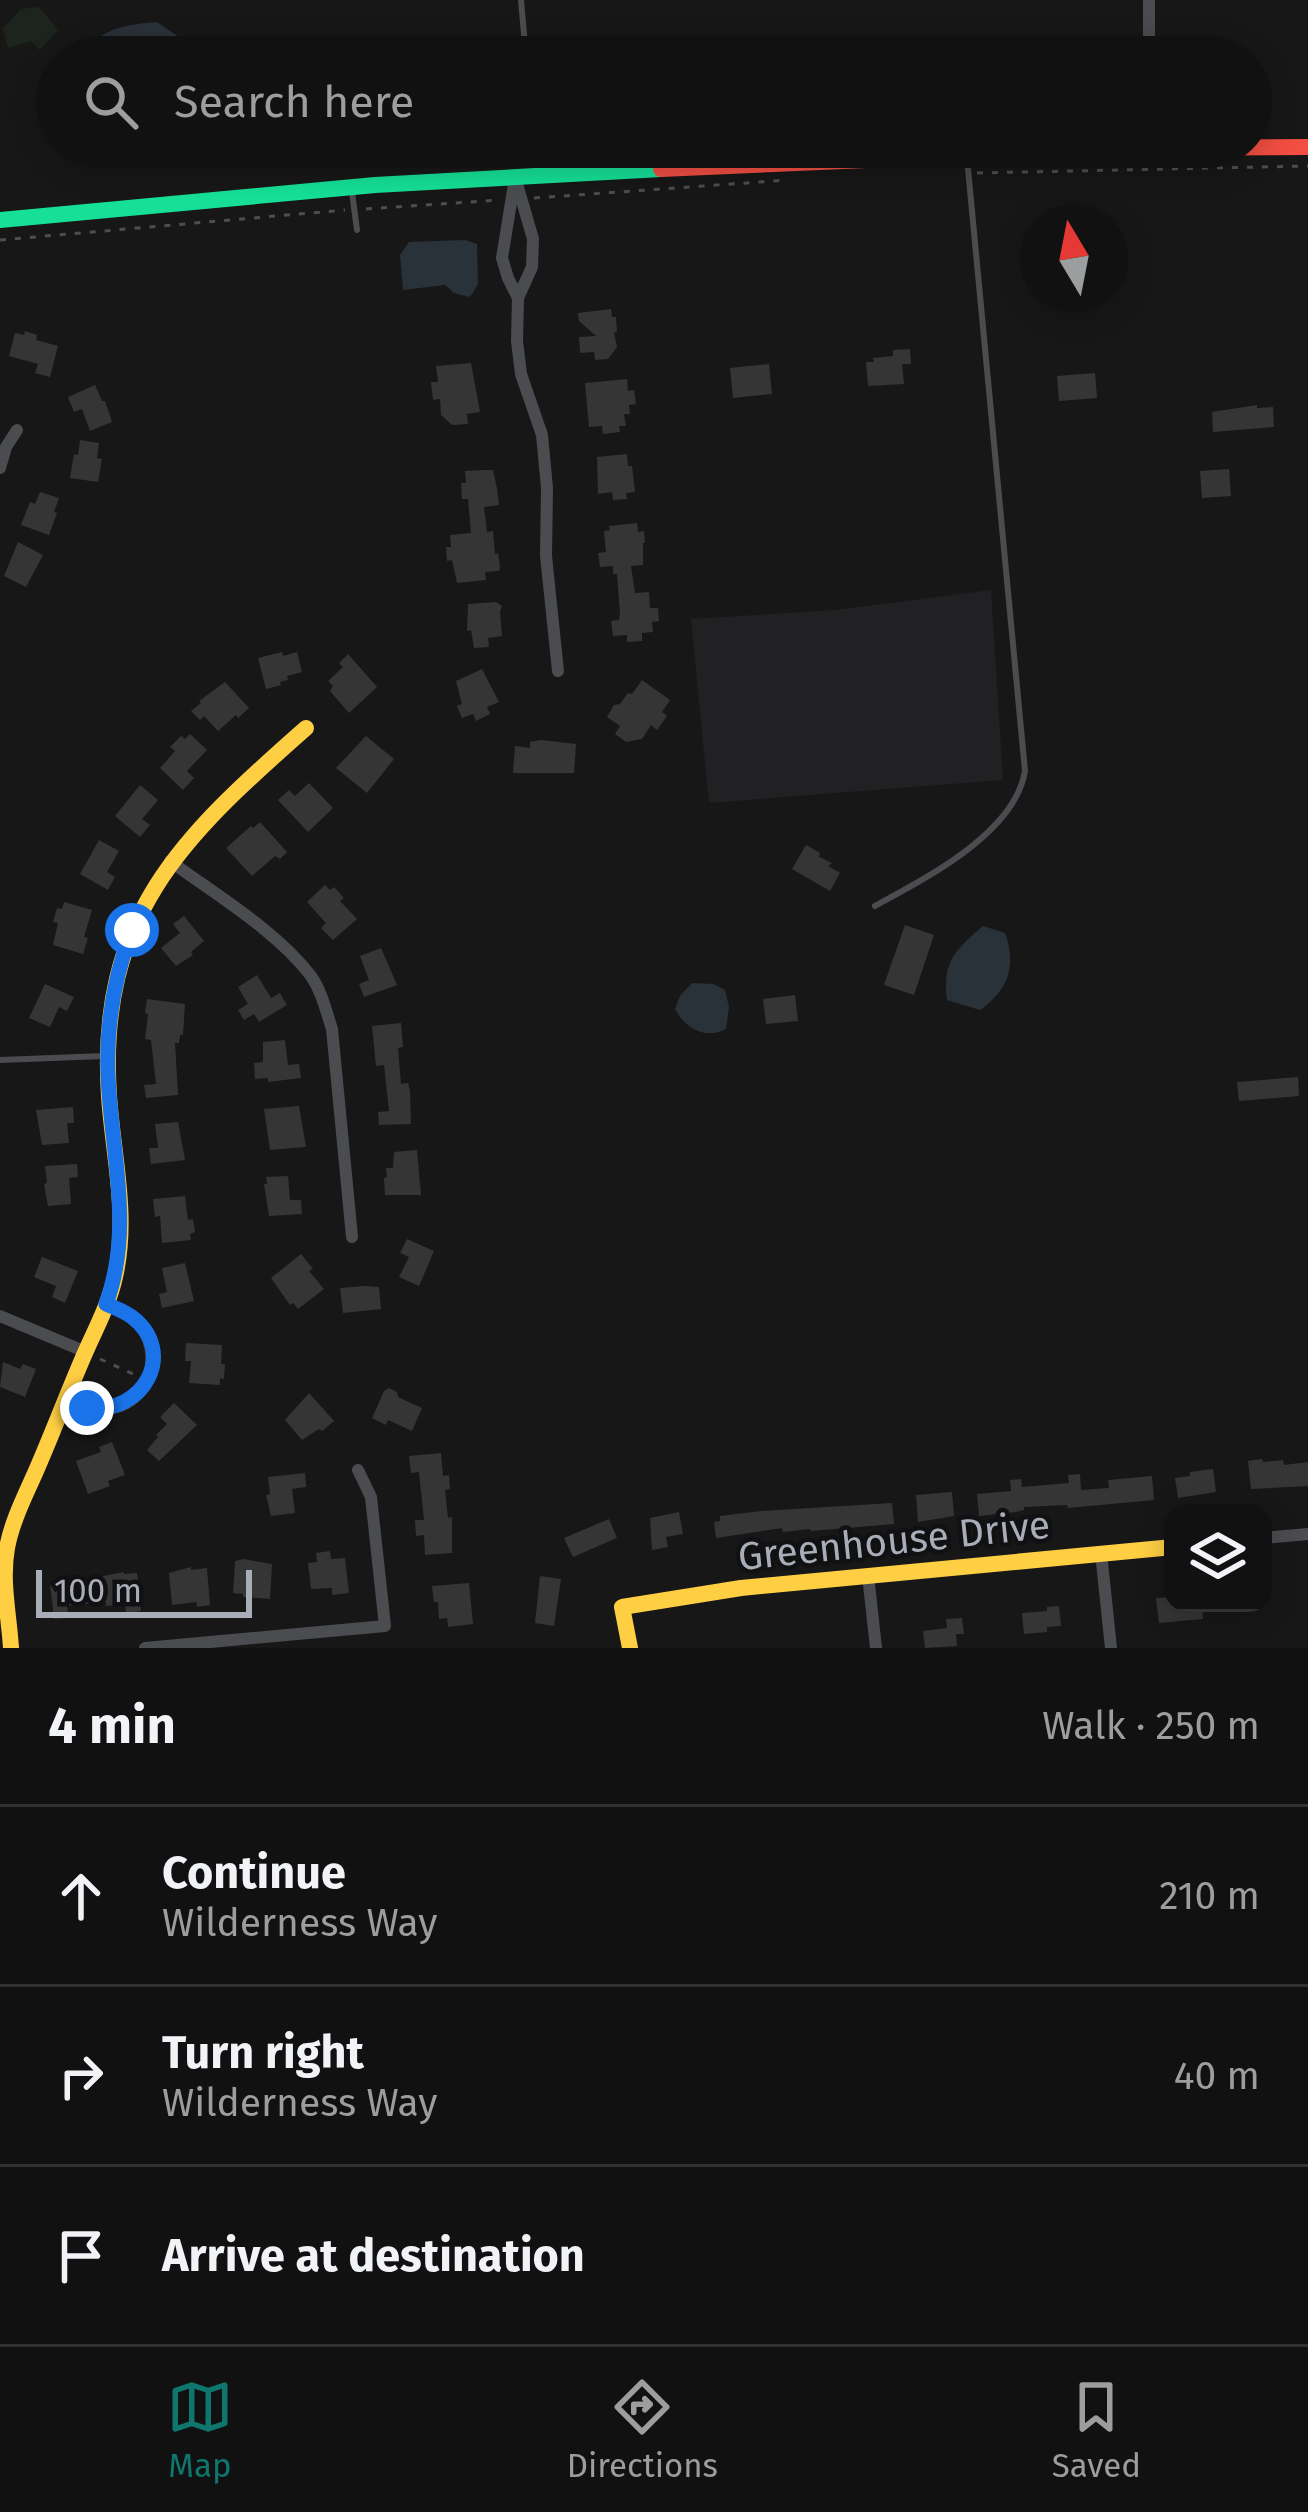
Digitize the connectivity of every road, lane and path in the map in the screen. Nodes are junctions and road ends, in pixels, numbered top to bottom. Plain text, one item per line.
1 (520, 0) edge
2 (1149, 0) edge
3 (524, 36) edge
4 (1150, 36) edge
5 (1272, 147) edge
6 (1308, 147) edge
7 (1272, 166) edge
8 (1308, 166) edge
9 (536, 168) edge
10 (811, 168) edge
11 (968, 168) edge
12 (537, 175) junction
13 (515, 177) junction
14 (787, 180) dead end
15 (352, 188) junction
16 (546, 197) dead end
17 (493, 201) dead end
18 (355, 210) junction
19 (0, 220) edge
20 (357, 230) dead end
21 (0, 241) edge
22 (518, 298) junction
23 (17, 430) dead end
24 (0, 468) edge
25 (558, 671) dead end
26 (306, 728) dead end
27 (170, 862) junction
28 (875, 906) dead end
29 (107, 1056) junction
30 (0, 1060) edge
31 (352, 1237) dead end
32 (106, 1304) junction
33 (0, 1316) edge
34 (86, 1352) junction
35 (147, 1381) junction
36 (65, 1401) junction
37 (358, 1470) dead end
38 (1308, 1534) edge
39 (1272, 1537) edge
40 (1164, 1548) edge
41 (1101, 1553) junction
42 (868, 1575) junction
43 (11, 1648) edge
44 (145, 1648) edge
45 (630, 1648) edge
46 (876, 1648) edge
47 (1111, 1648) edge

1 - 3 lane
2 - 4 street
5 - 6 street
7 - 8 path
9 - 12 lane
10 - 12 street
11 - 28 lane
12 - 13 street
13 - 15 street
13 - 22 street
13 - 22 street
14 - 16 path
15 - 18 lane
15 - 19 street
17 - 18 path
18 - 20 lane
18 - 21 path
22 - 25 street
23 - 24 street
26 - 27 street
27 - 29 street
27 - 31 street
29 - 30 lane
29 - 32 street
32 - 34 street
32 - 35 street
33 - 34 street
34 - 35 path
34 - 36 street
35 - 36 street
36 - 43 street
37 - 44 street
38 - 39 street
40 - 41 street, Greenhouse Drive
41 - 42 street, Greenhouse Drive
41 - 47 street
42 - 45 street, Greenhouse Drive
42 - 46 street

